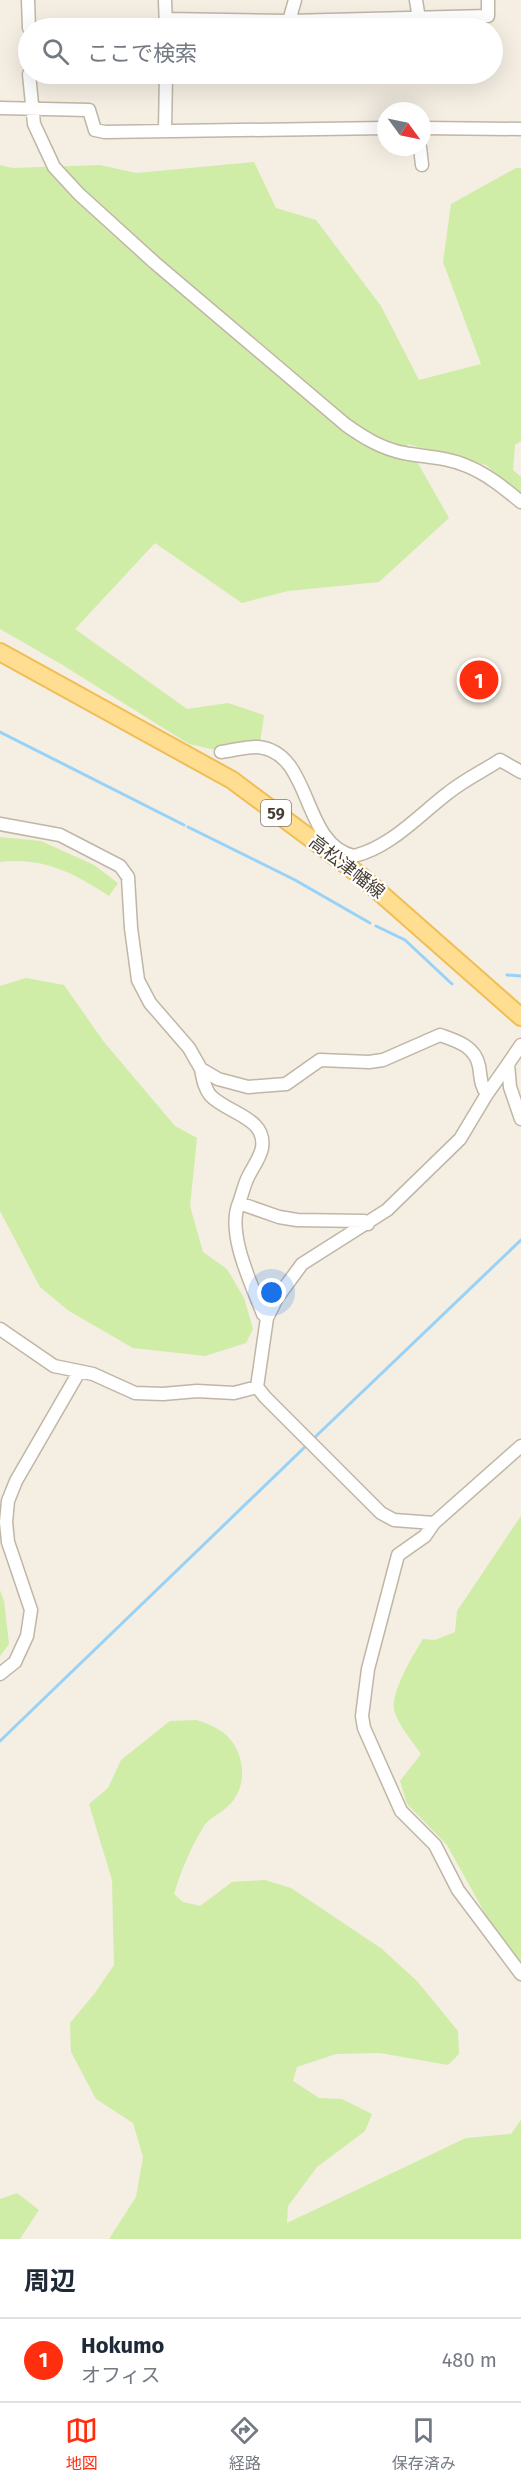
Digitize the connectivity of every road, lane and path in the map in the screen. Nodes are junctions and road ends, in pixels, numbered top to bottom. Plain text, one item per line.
1 (28, 0) edge
2 (165, 0) edge
3 (295, 0) edge
4 (416, 0) edge
5 (488, 0) edge
6 (29, 18) edge
7 (166, 18) edge
8 (290, 18) edge
9 (419, 18) edge
10 (442, 18) edge
11 (30, 84) edge
12 (166, 84) edge
13 (31, 107) junction
14 (0, 108) edge
15 (377, 128) edge
16 (431, 128) edge
17 (521, 129) edge
18 (165, 130) junction
19 (421, 156) edge
20 (422, 165) dead end
21 (521, 502) edge
22 (0, 652) edge
23 (221, 753) dead end
24 (521, 772) edge
25 (315, 819) junction
26 (0, 824) edge
27 (304, 834) junction
28 (521, 1017) edge
29 (521, 1045) edge
30 (508, 1064) junction
31 (201, 1069) junction
32 (487, 1094) junction
33 (521, 1119) edge
34 (239, 1203) junction
35 (368, 1224) junction
36 (267, 1318) junction
37 (0, 1329) edge
38 (79, 1372) junction
39 (257, 1387) junction
40 (521, 1446) edge
41 (434, 1523) junction
42 (0, 1674) edge
43 (521, 1974) edge

1 - 6 street
2 - 7 street
3 - 8 street
4 - 9 street
5 - 10 street
11 - 13 street
12 - 18 street
13 - 14 street
13 - 18 street
13 - 21 street
15 - 18 street
16 - 17 street
19 - 20 street
22 - 27 main road, 高松津幡線 / 59
23 - 25 street
24 - 25 street
25 - 27 street
26 - 31 street
27 - 28 main road, 高松津幡線 / 59
29 - 30 street
30 - 32 street
30 - 33 street
31 - 32 street
31 - 34 street
32 - 35 street
34 - 35 street
34 - 36 street
35 - 36 street
36 - 39 street
37 - 38 street
38 - 39 street
38 - 42 street
39 - 41 street
40 - 41 street
41 - 43 street

